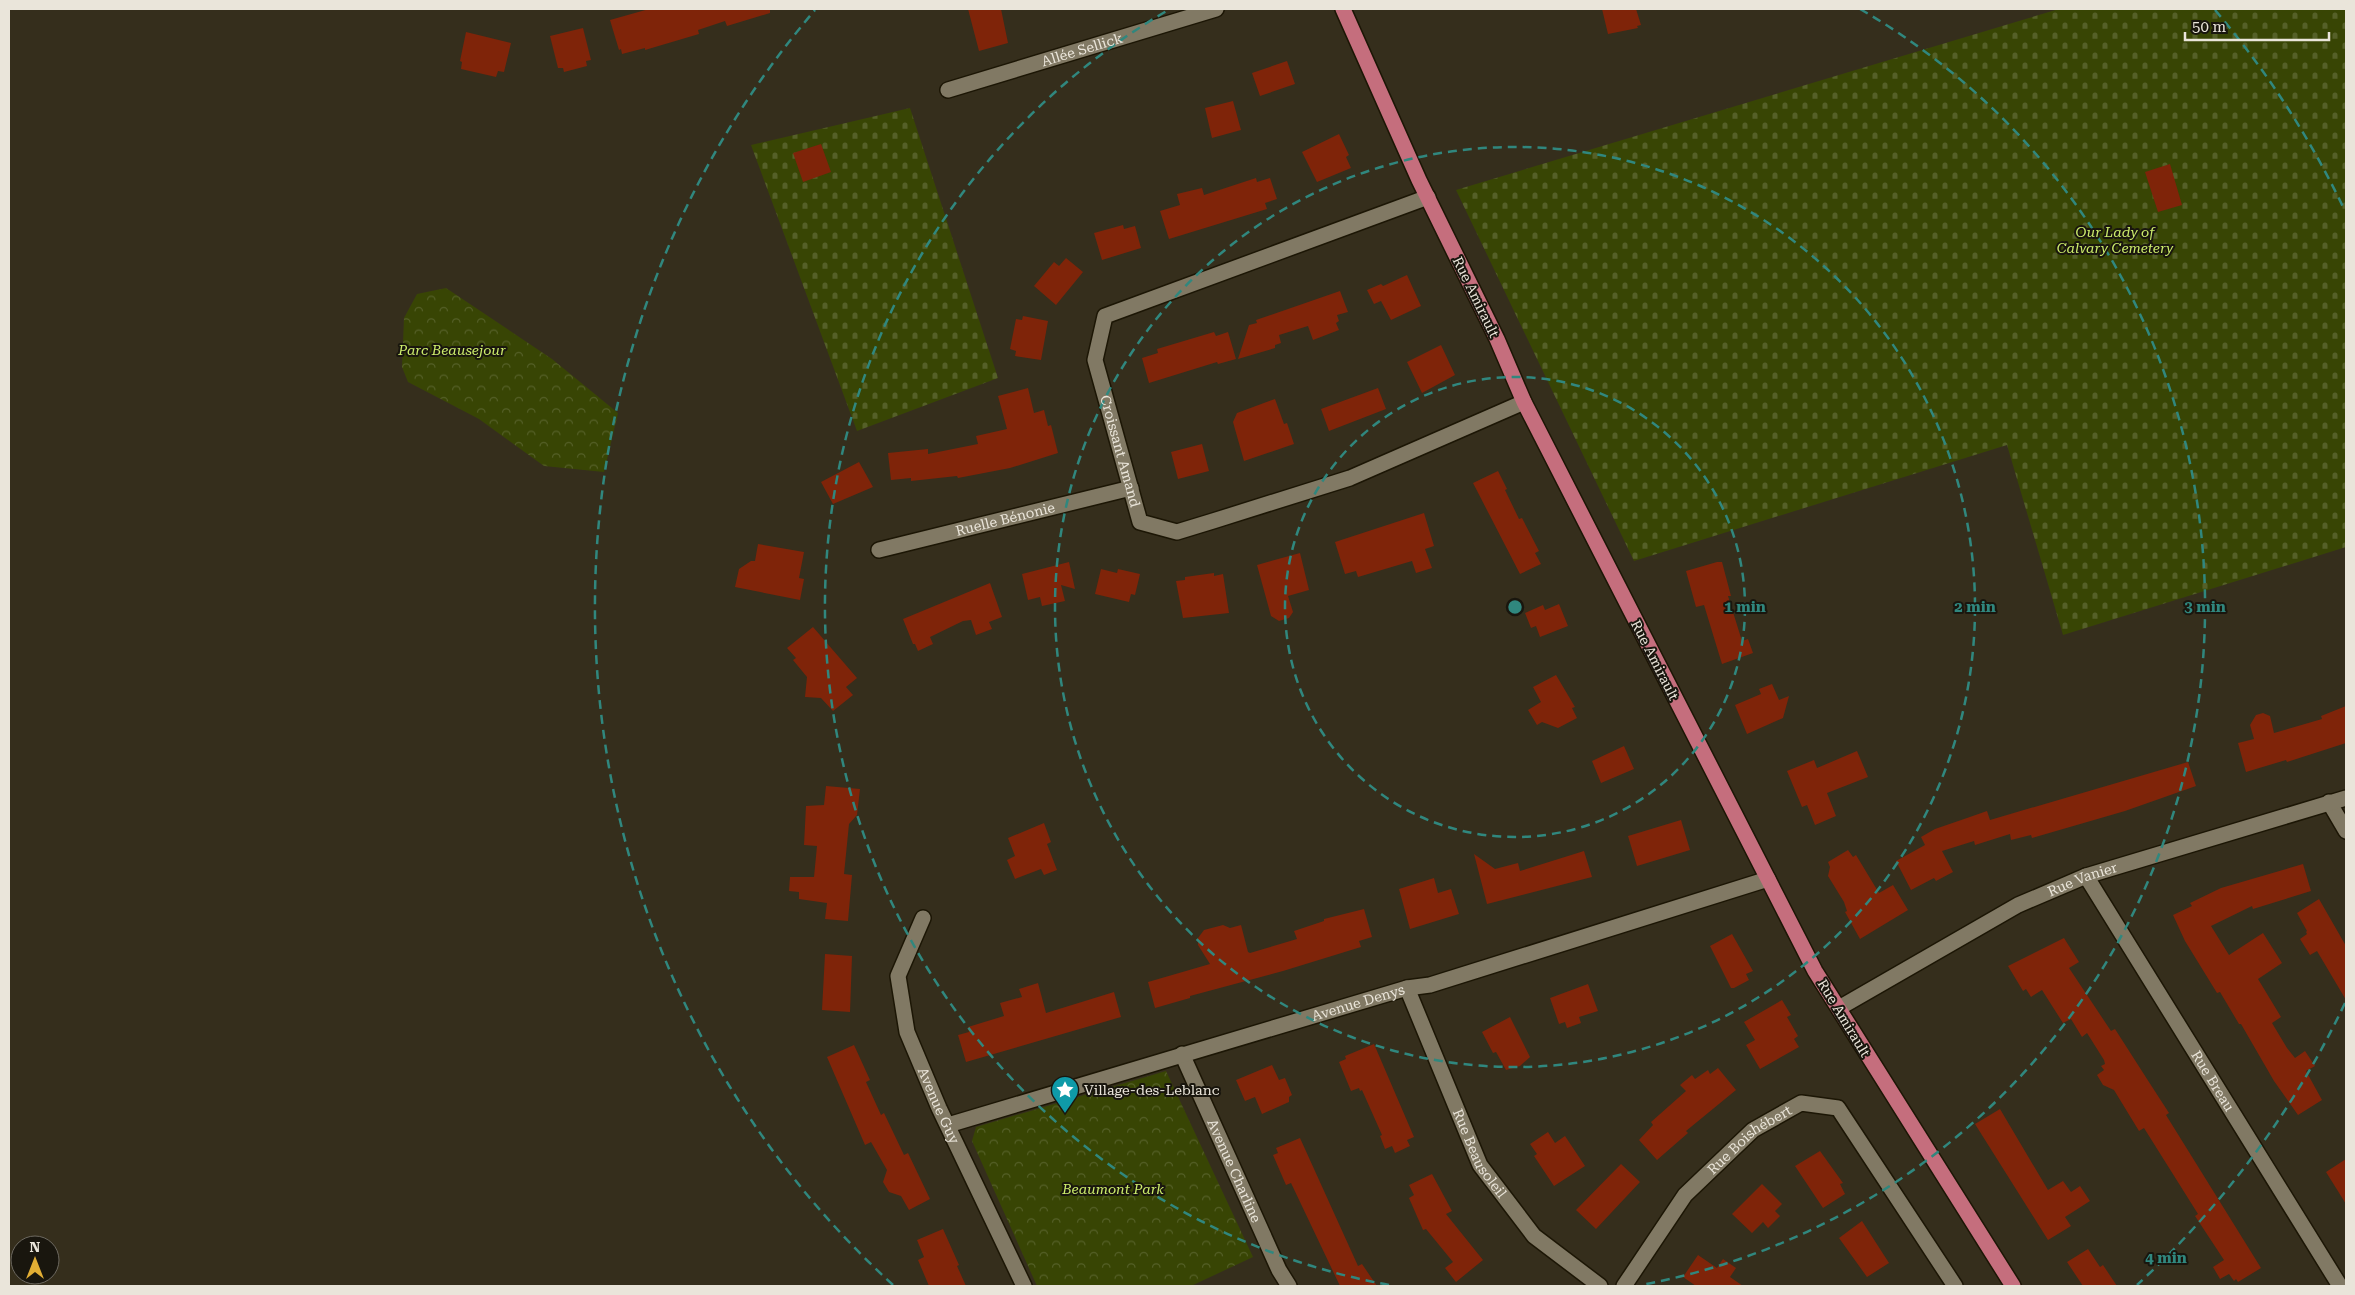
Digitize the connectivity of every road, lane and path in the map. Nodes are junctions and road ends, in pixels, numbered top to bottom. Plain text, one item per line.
1 (1216, 9) edge
2 (1343, 9) edge
3 (948, 90) dead end
4 (1428, 197) junction
5 (1524, 402) junction
6 (1131, 488) junction
7 (879, 550) dead end
8 (2346, 798) edge
9 (2329, 802) junction
10 (2346, 831) edge
11 (2086, 876) junction
12 (1768, 880) junction
13 (923, 918) dead end
14 (1408, 988) junction
15 (1839, 1008) junction
16 (1182, 1054) junction
17 (948, 1125) junction
18 (1024, 1286) edge
19 (1289, 1286) edge
20 (1600, 1286) edge
21 (1624, 1286) edge
22 (1955, 1286) edge
23 (2013, 1286) edge
24 (2340, 1286) edge

1 - 3 street, Allée Sellick
2 - 4 main road, Rue Amirault
4 - 5 main road, Rue Amirault
4 - 6 street, Croissant Amand
5 - 6 street, Croissant Amand
5 - 12 main road, Rue Amirault
6 - 7 street, Ruelle Bénonie
8 - 9 street, Rue Vanier
9 - 10 street
9 - 11 street, Rue Vanier
11 - 15 street, Rue Vanier
11 - 24 street, Rue Breau
12 - 14 street, Avenue Denys
12 - 15 main road, Rue Amirault
13 - 17 street, Avenue Guy
14 - 16 street, Avenue Denys
14 - 20 street, Rue Beausoleil
15 - 23 main road, Rue Amirault
16 - 17 street, Avenue Denys
16 - 19 street, Avenue Charline
17 - 18 street, Avenue Guy
21 - 22 street, Rue Boishébert

